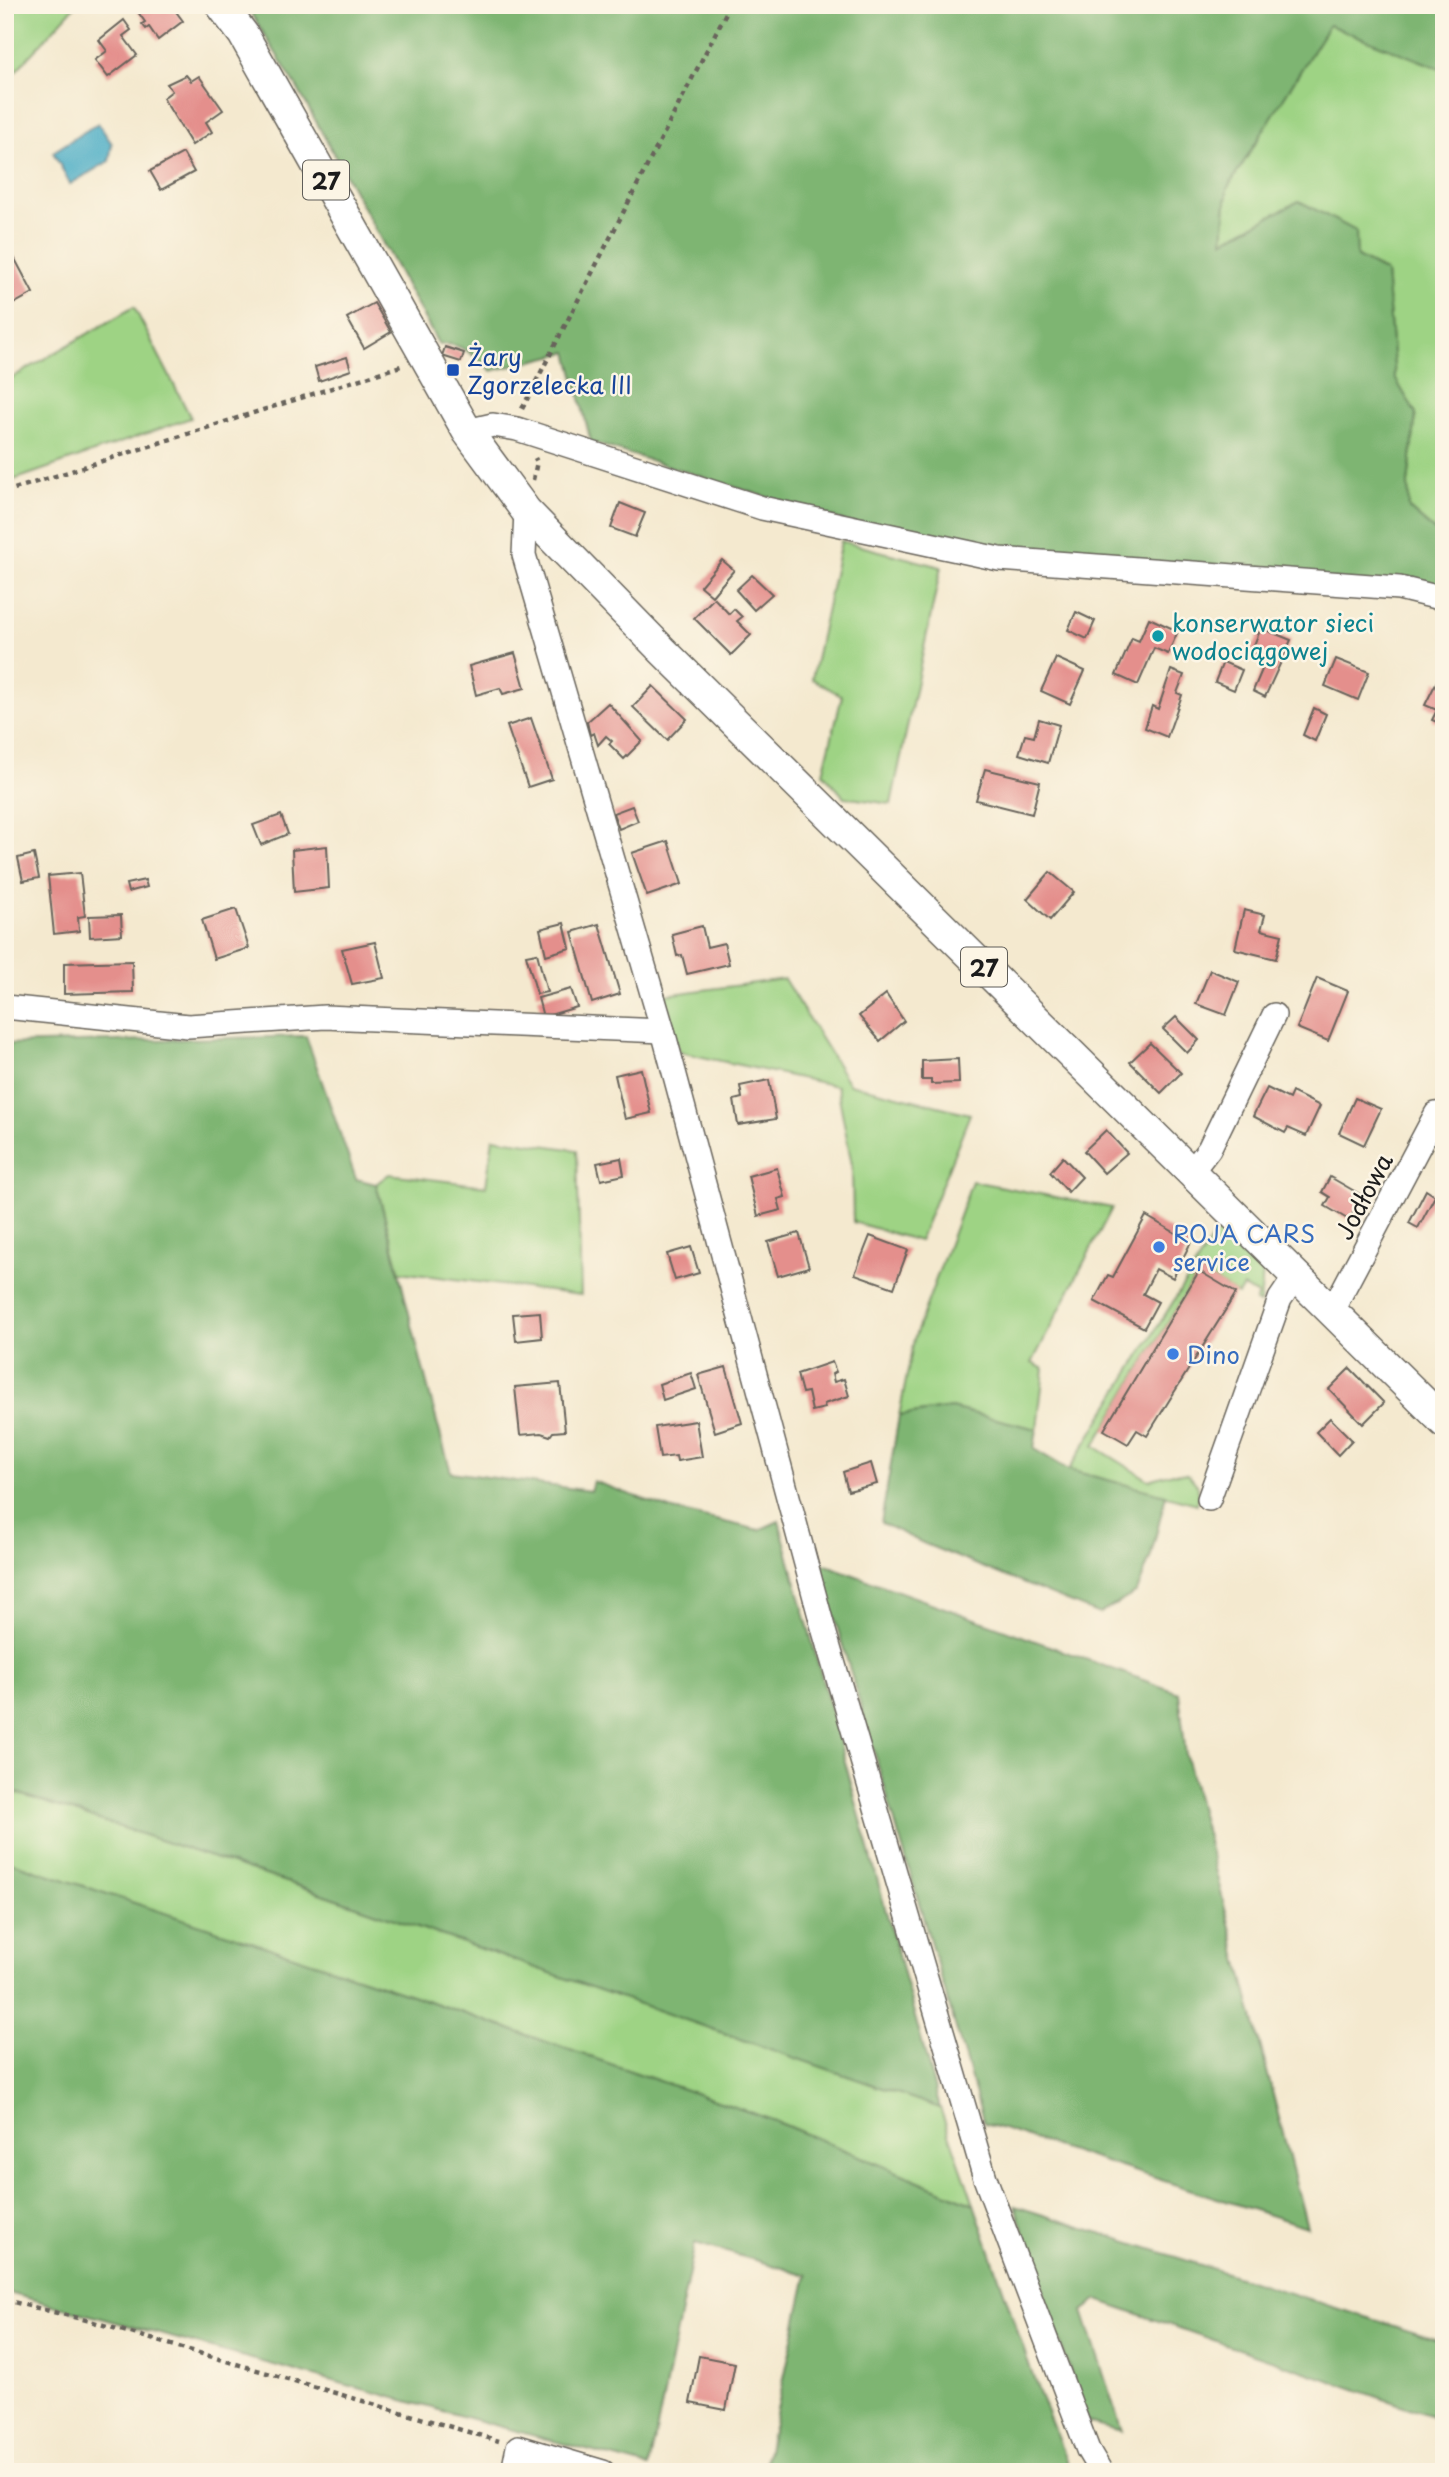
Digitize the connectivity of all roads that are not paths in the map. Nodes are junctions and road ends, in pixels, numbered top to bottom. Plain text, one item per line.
1 (221, 5) edge
2 (467, 430) junction
3 (526, 511) junction
4 (1444, 598) edge
5 (5, 1007) edge
6 (1274, 1016) dead end
7 (663, 1031) junction
8 (1444, 1113) edge
9 (1192, 1171) junction
10 (1297, 1273) junction
11 (1333, 1309) junction
12 (1444, 1422) edge
13 (1209, 1499) dead end
14 (513, 2472) edge
15 (603, 2472) edge
16 (1101, 2472) edge

1 - 2 main road, 27
2 - 3 main road, 27
2 - 4 street
3 - 7 street
3 - 9 main road, 27
5 - 7 street
6 - 9 street
7 - 16 street
8 - 11 street, Jodłowa
9 - 10 main road, 27
10 - 11 main road, 27
10 - 13 street
11 - 12 main road, 27
14 - 15 street

